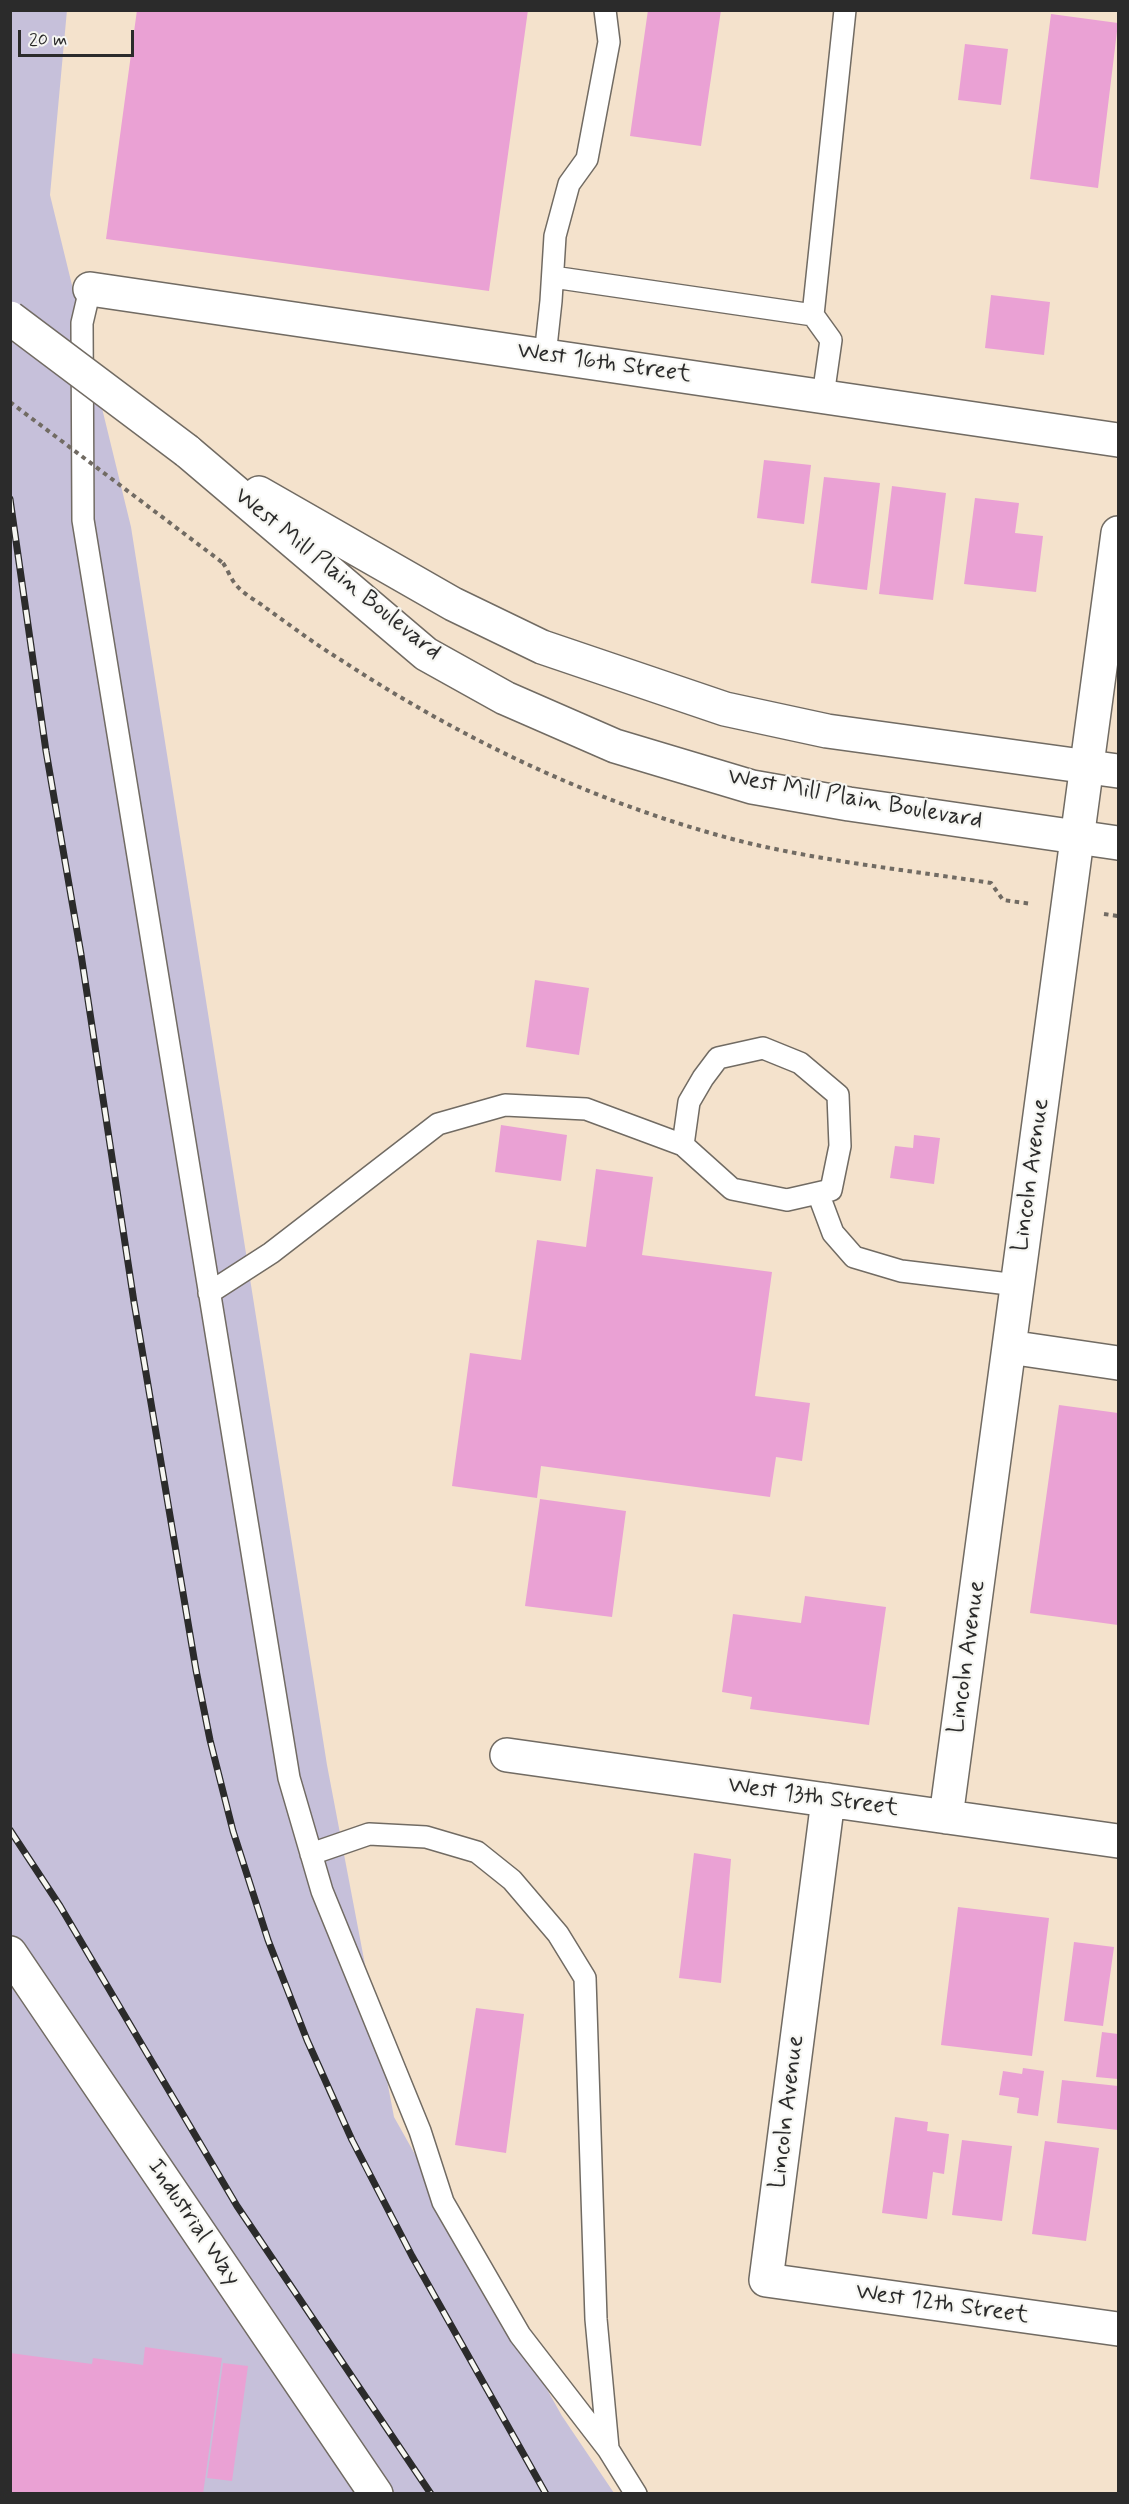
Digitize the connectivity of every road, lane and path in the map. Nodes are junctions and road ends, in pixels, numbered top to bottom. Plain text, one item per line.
1 (605, 10) edge
2 (845, 10) edge
3 (552, 277) junction
4 (90, 289) joint
5 (813, 315) junction
6 (10, 318) edge
7 (545, 356) junction
8 (823, 396) junction
9 (10, 402) edge
10 (1119, 440) edge
11 (187, 451) junction
12 (1119, 533) edge
13 (223, 563) dead end
14 (1103, 769) edge
15 (1078, 837) junction
16 (1119, 843) edge
17 (683, 1145) junction
18 (818, 1193) junction
19 (1017, 1285) junction
20 (209, 1293) junction
21 (1009, 1347) junction
22 (1119, 1363) edge
23 (507, 1755) dead end
24 (828, 1800) junction
25 (946, 1817) junction
26 (1119, 1841) edge
27 (311, 1854) junction
28 (10, 1953) edge
29 (766, 2280) joint
30 (1119, 2329) edge
31 (608, 2449) junction
32 (376, 2493) edge
33 (636, 2493) edge

1 - 3 lane
2 - 5 lane
3 - 5 lane
3 - 7 lane
4 - 7 street, West 16th Street
4 - 20 lane
5 - 8 lane
6 - 11 street, West Mill Plain Boulevard, bridge
7 - 8 street, West 16th Street
8 - 10 street, West 16th Street
9 - 13 path, bridge
11 - 14 street, West Mill Plain Boulevard
11 - 15 street, West Mill Plain Boulevard
12 - 14 street, Lincoln Avenue
14 - 15 street, Lincoln Avenue
15 - 16 street, West Mill Plain Boulevard
15 - 19 street, Lincoln Avenue
17 - 18 lane
17 - 18 lane
17 - 20 lane
18 - 19 lane
19 - 21 street, Lincoln Avenue
20 - 27 lane
21 - 22 street
21 - 25 street, Lincoln Avenue
23 - 24 street, West 13th Street
24 - 25 street, West 13th Street
24 - 29 street, Lincoln Avenue
25 - 26 street, West 13th Street
27 - 31 lane
27 - 31 lane
28 - 32 street, Industrial Way
29 - 30 street, West 12th Street
31 - 33 lane

